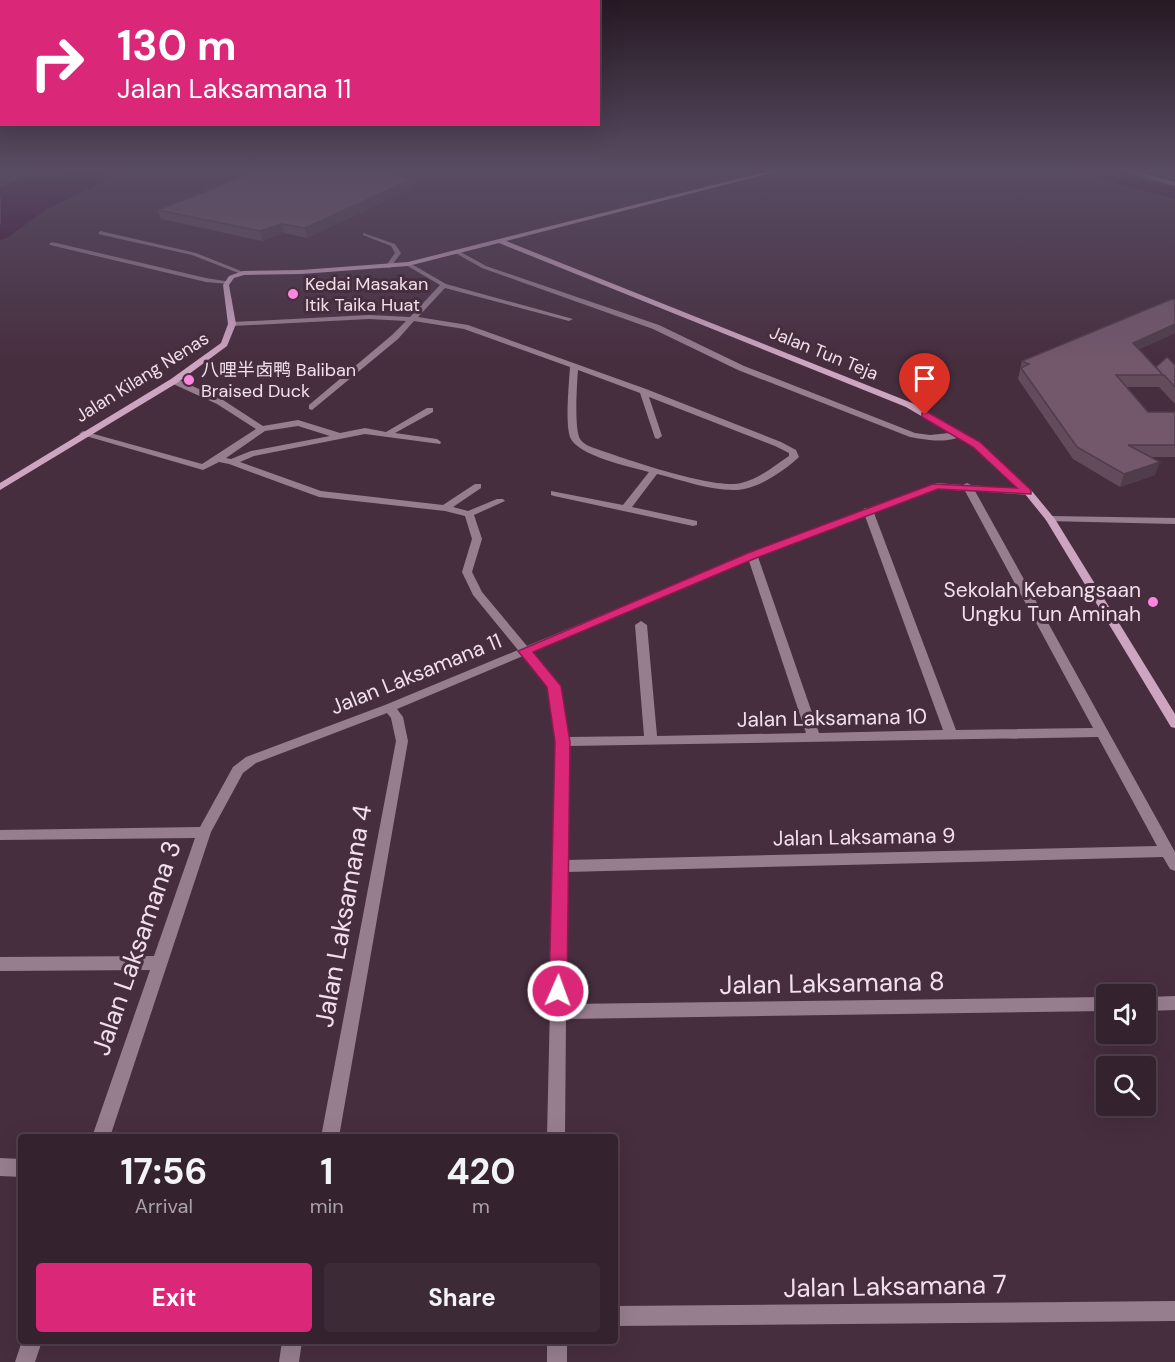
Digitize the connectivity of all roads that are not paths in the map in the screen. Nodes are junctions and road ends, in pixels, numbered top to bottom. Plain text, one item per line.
1 (103, 234) edge
2 (365, 234) dead end
3 (535, 234) edge
4 (502, 242) junction
5 (52, 244) dead end
6 (459, 253) junction
7 (408, 264) junction
8 (388, 267) junction
9 (243, 273) junction
10 (228, 282) junction
11 (444, 285) junction
12 (569, 318) dead end
13 (414, 320) junction
14 (232, 324) junction
15 (574, 367) junction
16 (174, 381) junction
17 (643, 392) junction
18 (312, 407) dead end
19 (430, 410) dead end
20 (262, 429) junction
21 (389, 433) junction
22 (83, 434) junction
23 (338, 435) junction
24 (959, 435) junction
25 (658, 436) dead end
26 (437, 442) dead end
27 (218, 459) junction
28 (232, 462) junction
29 (655, 471) junction
30 (478, 486) dead end
31 (968, 486) junction
32 (0, 487) edge
33 (1028, 492) junction
34 (554, 493) dead end
35 (501, 501) dead end
36 (445, 508) junction
37 (626, 508) junction
38 (868, 510) junction
39 (469, 514) junction
40 (1050, 519) junction
41 (1175, 521) edge
42 (693, 523) dead end
43 (752, 556) junction
44 (641, 625) dead end
45 (525, 651) junction
46 (389, 708) junction
47 (1175, 724) edge
48 (1102, 732) junction
49 (951, 735) junction
50 (814, 738) junction
51 (651, 741) junction
52 (562, 742) junction
53 (233, 780) joint
54 (204, 832) junction
55 (0, 835) edge
56 (1167, 851) junction
57 (1175, 865) edge
58 (561, 866) junction
59 (160, 963) junction
60 (0, 964) edge
61 (1175, 1003) edge
62 (1096, 1004) edge
63 (1156, 1004) edge
64 (557, 1012) junction
65 (102, 1134) edge
66 (331, 1134) edge
67 (556, 1134) edge
68 (0, 1167) edge
69 (18, 1168) edge
70 (1175, 1311) edge
71 (618, 1316) edge
72 (31, 1344) edge
73 (292, 1344) edge
74 (557, 1344) edge
75 (25, 1362) edge
76 (289, 1362) edge
77 (557, 1362) edge

1 - 9 street
2 - 8 street
3 - 4 street
4 - 6 street
4 - 24 street, Jalan Tun Teja
5 - 10 street
6 - 7 street
6 - 24 street
7 - 8 street
7 - 11 street
8 - 9 street
9 - 10 street
10 - 14 street, Jalan Kilang Nenas
11 - 12 street
11 - 13 street
13 - 14 street
13 - 15 street
13 - 18 street
14 - 16 street, Jalan Kilang Nenas
15 - 17 street
15 - 29 street
16 - 20 street
16 - 22 street, Jalan Kilang Nenas
17 - 25 street
17 - 29 street
19 - 21 street
20 - 23 street
20 - 27 street
21 - 23 street
21 - 26 street
22 - 27 street
22 - 32 street, Jalan Kilang Nenas
23 - 28 street
24 - 33 street, Jalan Tun Teja
27 - 28 street
28 - 36 street
29 - 37 street
30 - 36 street
31 - 33 street, Jalan Laksamana 11
31 - 38 street, Jalan Laksamana 11
31 - 48 street
33 - 40 street, Jalan Tun Teja
34 - 37 street
35 - 39 street
36 - 39 street
37 - 42 street
38 - 43 street, Jalan Laksamana 11
38 - 49 street
39 - 45 street
40 - 41 street
40 - 47 street, Jalan Tun Teja
43 - 45 street, Jalan Laksamana 11
43 - 50 street
44 - 51 street
45 - 46 street, Jalan Laksamana 11
45 - 52 street
46 - 53 street, Jalan Laksamana 11
46 - 66 street, Jalan Laksamana 4
48 - 49 street, Jalan Laksamana 10
48 - 56 street
49 - 50 street, Jalan Laksamana 10
50 - 51 street, Jalan Laksamana 10
51 - 52 street, Jalan Laksamana 10
52 - 58 street
53 - 54 street, Jalan Laksamana 3
54 - 55 street
54 - 59 street, Jalan Laksamana 3
56 - 57 street
56 - 58 street, Jalan Laksamana 9
58 - 64 street
59 - 60 street
59 - 65 street, Jalan Laksamana 3
61 - 63 street
62 - 64 street, Jalan Laksamana 8
64 - 67 street
68 - 69 street
70 - 71 street, Jalan Laksamana 7
72 - 75 street
73 - 76 street
74 - 77 street

